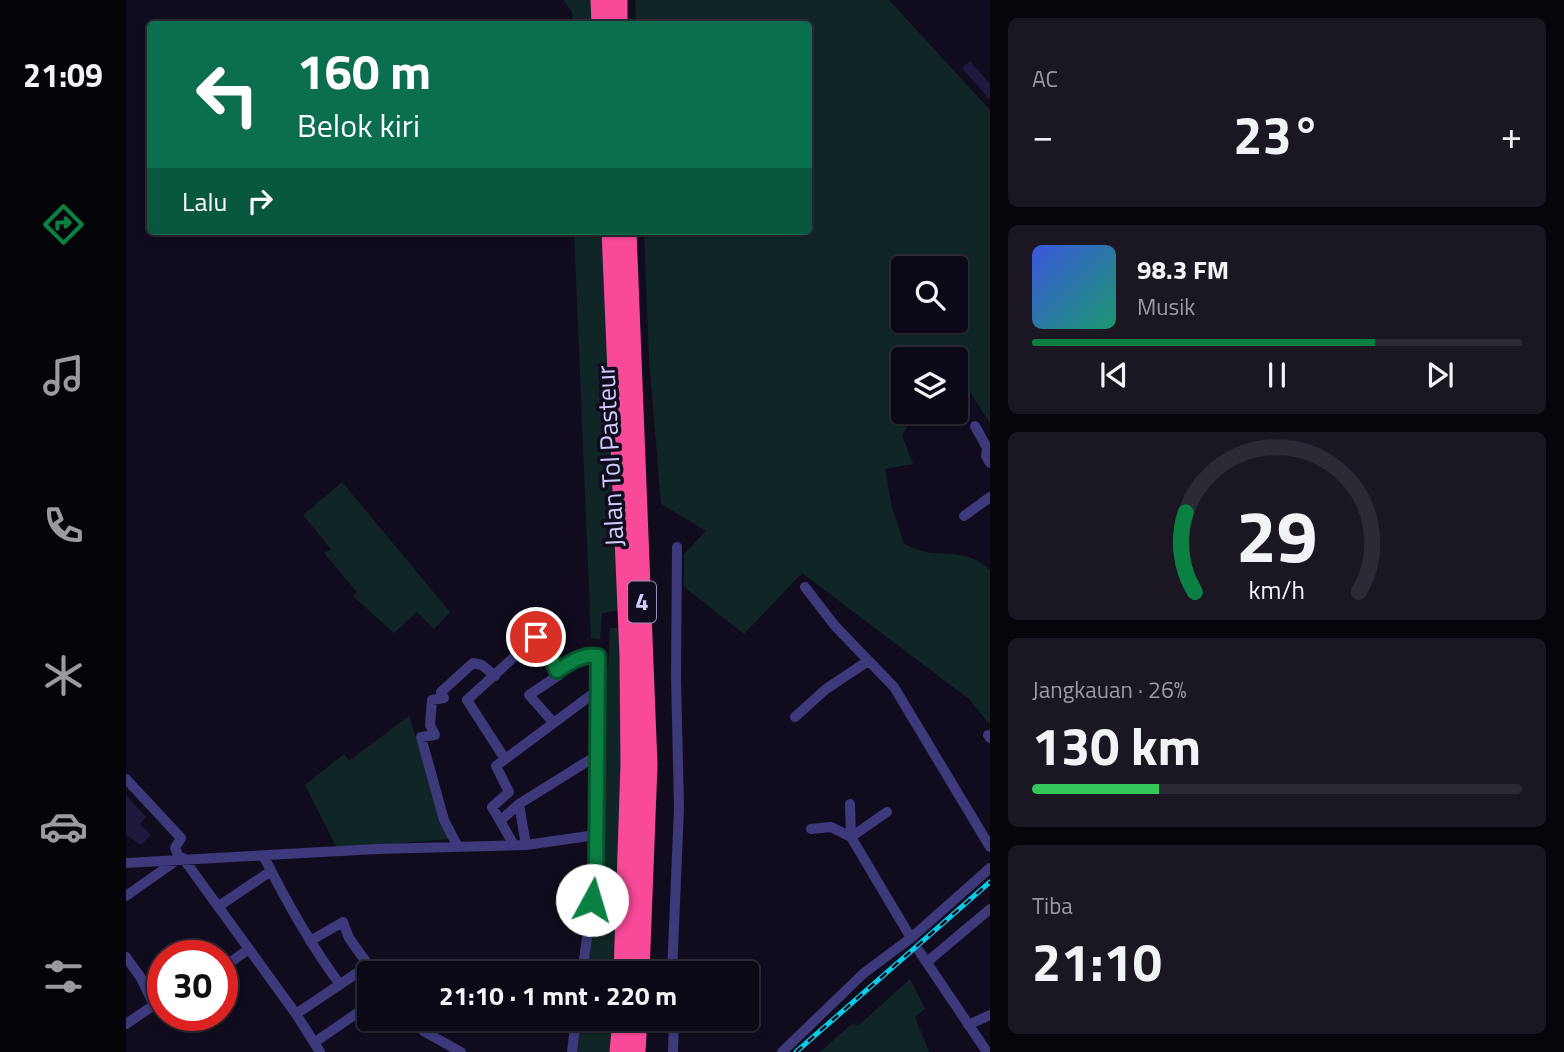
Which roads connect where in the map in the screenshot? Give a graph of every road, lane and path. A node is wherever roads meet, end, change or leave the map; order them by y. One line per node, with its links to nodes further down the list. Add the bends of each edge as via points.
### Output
1 (600, 0): 3 (highway)
2 (618, 0): 4 (highway)
3 (601, 21)
4 (618, 21)
5 (611, 235): 49 (highway, Jalan Tol Pasteur / 4, via 629,656)
6 (626, 235): 50 (highway, Jalan Tol Pasteur / 4, via 648,765)
7 (975, 426): 8 (street)
8 (990, 463)
9 (990, 497): 10 (street)
10 (964, 516)
11 (677, 547): 51 (street, via 679,808)
12 (805, 587): 13 (street)
13 (868, 661): 17 (street); 32 (street, via 894,687)
14 (557, 671): 15 (street, via 536,637); 16 (street, via 580,658 598,656); 18 (street, via 559,675 529,695)
15 (495, 676): 20 (street, via 467,700); 31 (street, via 473,663 441,692 443,698 432,701 430,725 435,735 421,737 440,810)
16 (598, 690): 18 (street); 19 (street)
17 (795, 717)
18 (553, 722): 20 (street)
19 (596, 756): 22 (street); 27 (street)
20 (505, 759): 25 (street, via 495,768 509,792 492,807)
21 (126, 779): 34 (street, via 181,838 175,848)
22 (519, 804): 25 (street); 30 (street)
23 (849, 804): 28 (street)
24 (887, 812): 28 (street)
25 (500, 821): 29 (street)
26 (811, 829): 28 (street, via 831,827)
27 (596, 835): 30 (street); 48 (street, via 596,876)
28 (851, 837): 41 (street)
29 (514, 845): 30 (street); 31 (street)
30 (526, 845)
31 (458, 847): 33 (street)
32 (990, 847)
33 (262, 855): 34 (street); 37 (street)
34 (180, 859): 35 (street); 38 (street); 39 (street)
35 (126, 863)
36 (990, 868): 41 (street)
37 (271, 871): 39 (street); 42 (street)
38 (126, 896)
39 (219, 906): 43 (street)
40 (990, 909): 52 (street)
41 (911, 938): 73 (street, via 864,973)
42 (310, 941): 47 (street, via 343,922); 54 (street)
43 (248, 949): 45 (street); 57 (street)
44 (919, 951): 52 (street)
45 (238, 956)
46 (126, 957): 55 (street)
47 (366, 961)
48 (584, 961)
49 (623, 961)
50 (640, 961)
51 (672, 961)
52 (927, 962): 61 (street)
53 (357, 976): 54 (street)
54 (340, 983): 57 (street)
55 (147, 986)
56 (147, 1010): 60 (street)
57 (296, 1014): 67 (street)
58 (357, 1014): 67 (street)
59 (990, 1014): 61 (street)
60 (126, 1024)
61 (968, 1025): 74 (street)
62 (425, 1031): 68 (street)
63 (574, 1031): 69 (street)
64 (621, 1031): 70 (highway)
65 (637, 1031): 71 (highway)
66 (674, 1031): 72 (street)
67 (318, 1047)
68 (461, 1052)
69 (572, 1052)
70 (619, 1052)
71 (636, 1052)
72 (673, 1052)
73 (782, 1052)
74 (987, 1052)

